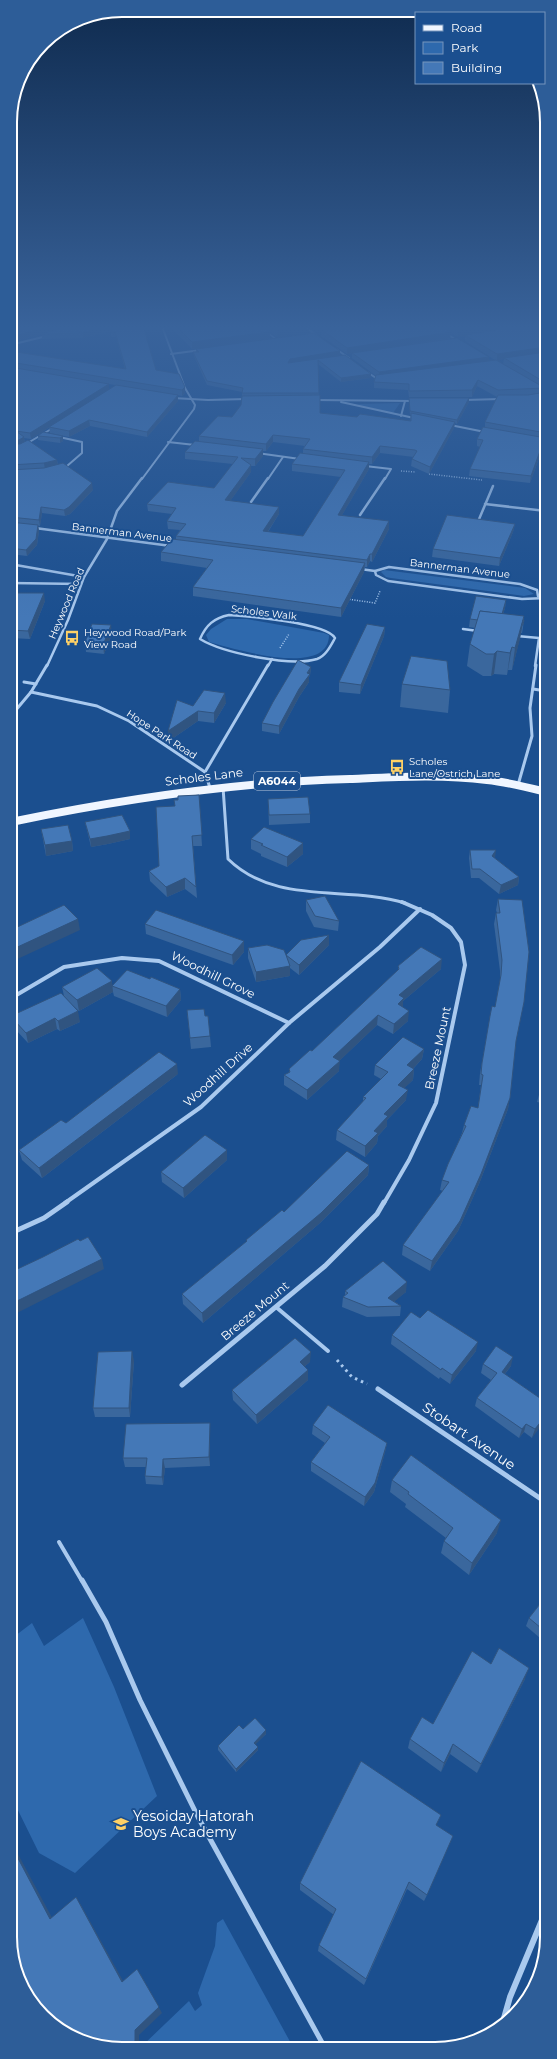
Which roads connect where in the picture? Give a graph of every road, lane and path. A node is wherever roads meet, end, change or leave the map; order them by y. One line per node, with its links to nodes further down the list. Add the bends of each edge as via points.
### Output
1 (56, 425): 5 (street)
2 (181, 425): 6 (street, Heywood Road)
3 (452, 425): 4 (street)
4 (492, 433)
5 (43, 434): 8 (street); 13 (street, via 82,442 82,453 66,466)
6 (168, 442): 7 (street); 22 (street, Heywood Road, via 117,511)
7 (198, 446)
8 (21, 448)
9 (252, 453): 10 (street)
10 (283, 457): 11 (street); 16 (street)
11 (306, 459)
12 (360, 466): 19 (street, via 391,469)
13 (59, 468)
14 (429, 474): 15 (path, via 494,482)
15 (493, 486): 17 (street)
16 (251, 502)
17 (485, 504): 18 (street); 20 (street)
18 (540, 510)
19 (360, 515)
20 (477, 524)
21 (33, 528): 22 (street, Bannerman Avenue)
22 (107, 538): 23 (street, Bannerman Avenue); 27 (street, Heywood Road)
23 (178, 547)
24 (17, 565): 27 (street)
25 (360, 569): 26 (street, Bannerman Avenue)
26 (375, 571): 28 (street, via 376,575); 31 (street, Bannerman Avenue, via 389,567 520,584 533,587 537,590)
27 (84, 577): 30 (street, Heywood Road)
28 (386, 580): 31 (street, Bannerman Avenue, via 522,599); 32 (path, via 375,603)
29 (17, 583): 30 (street)
30 (81, 584): 39 (street, Heywood Road, via 65,627)
31 (538, 596)
32 (344, 598)
33 (297, 623): 37 (path); 37 (street, Scholes Walk, via 327,630 332,632 335,638 318,658); 37 (street, Scholes Walk, via 222,616 213,620 200,639 218,647)
34 (463, 629): 35 (street)
35 (486, 632)
36 (516, 636): 40 (street, via 539,638)
37 (272, 659): 44 (street)
38 (24, 682): 39 (street)
39 (36, 684): 42 (street, Heywood Road)
40 (533, 689): 41 (street); 47 (street, via 530,708 532,736)
41 (540, 690)
42 (31, 692): 43 (street, Heywood Road); 44 (street, Hope Park Road, via 97,706 129,721)
43 (17, 709)
44 (206, 772): 45 (street, Hope Park Road)
45 (209, 784): 46 (main road, Scholes Lane / A6044); 49 (main road, Scholes Lane / A6044)
46 (223, 786): 47 (main road, Scholes Lane / A6044, via 305,779 430,777 479,779); 50 (street, Breeze Mount, via 228,859 232,866 272,886 384,898)
47 (518, 786): 48 (main road, Scholes Lane / A6044)
48 (540, 791)
49 (17, 820)
50 (420, 909): 52 (street, Woodhill Drive, via 380,948); 54 (street, Breeze Mount, via 443,920 456,933 463,946 465,965 436,1103 409,1160 377,1214 325,1266)
51 (17, 995): 52 (street, Woodhill Grove, via 64,967 122,958 159,960)
52 (289, 1023): 53 (street, Woodhill Drive, via 201,1107 44,1218)
53 (17, 1230)
54 (276, 1307): 55 (lane); 56 (street, Breeze Mount)
55 (328, 1351): 57 (path, via 352,1377)
56 (182, 1386)
57 (378, 1389): 58 (street, Stobart Avenue)
58 (540, 1499)
59 (59, 1542): 62 (lane, via 106,1622 140,1700 198,1817)
60 (540, 1925): 61 (street)
61 (505, 2015)
62 (323, 2042)

